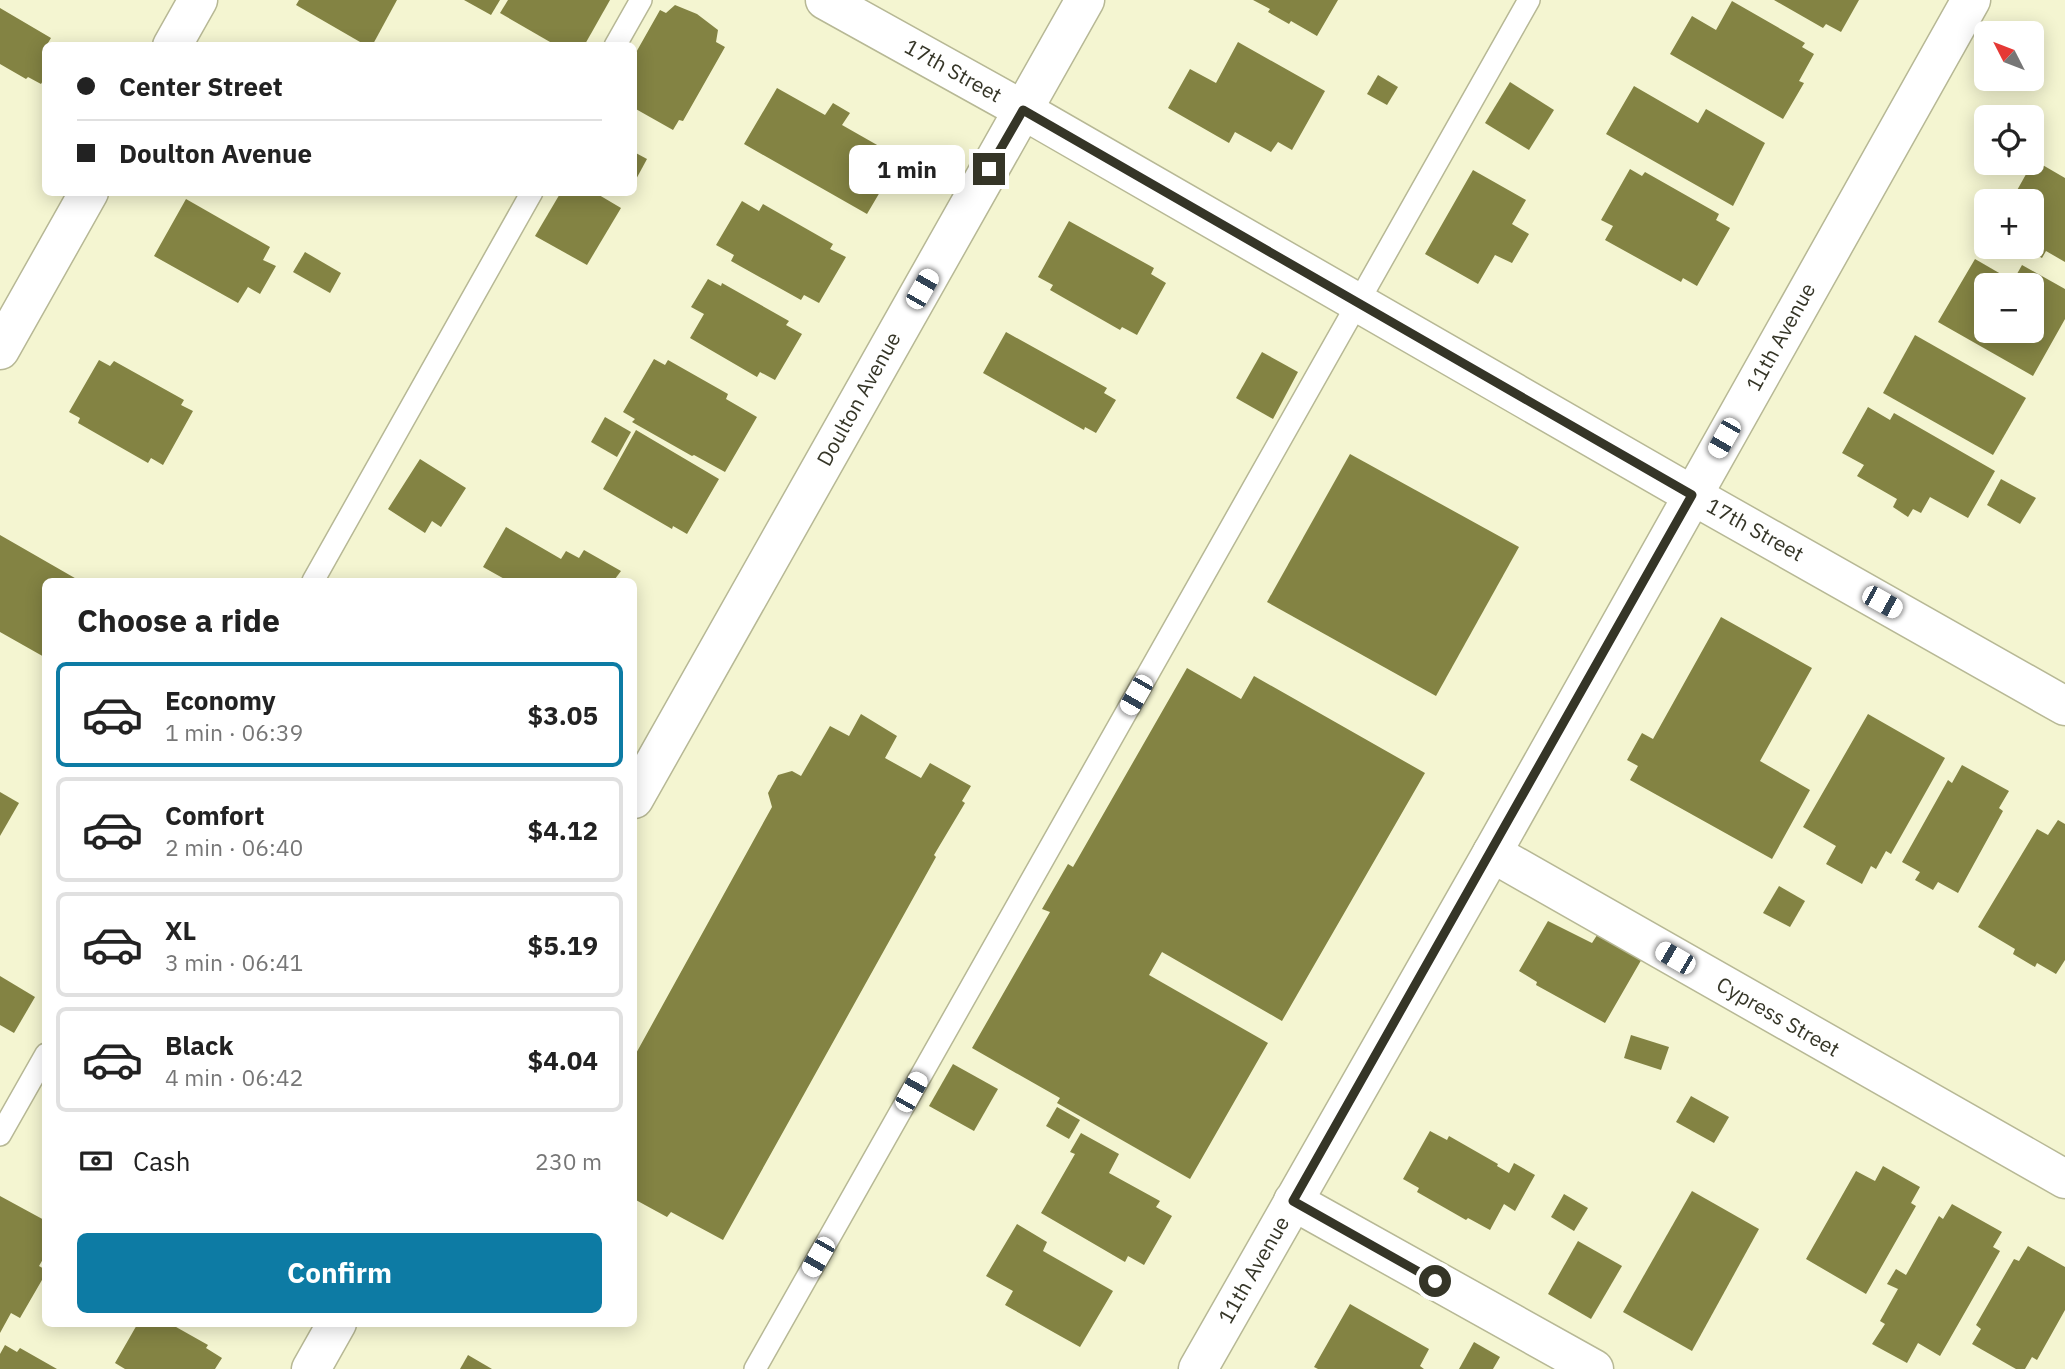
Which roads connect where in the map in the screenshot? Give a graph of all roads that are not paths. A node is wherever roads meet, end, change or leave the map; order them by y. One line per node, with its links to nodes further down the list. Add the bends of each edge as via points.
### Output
1 (198, 0): 7 (street)
2 (640, 0): 8 (lane)
3 (825, 0): 9 (street, 17th Street)
4 (1085, 0): 9 (street, Doulton Avenue)
5 (1529, 0): 12 (lane)
6 (1971, 0): 14 (street, 11th Avenue)
7 (174, 42)
8 (617, 42)
9 (1023, 110): 12 (street, 17th Street); 17 (street, Doulton Avenue)
10 (87, 196): 13 (street)
11 (530, 196): 15 (lane)
12 (1357, 302): 14 (street, 17th Street); 25 (lane)
13 (0, 350)
14 (1692, 495): 16 (street, 17th Street); 18 (street, 11th Avenue)
15 (315, 578)
16 (2065, 706)
17 (637, 794)
18 (1492, 853): 21 (street, Cypress Street); 22 (street, 11th Avenue)
19 (42, 1061): 20 (lane)
20 (0, 1135)
21 (2065, 1179)
22 (1293, 1201): 26 (street, 11th Avenue); 27 (street)
23 (335, 1327): 24 (street)
24 (311, 1369)
25 (755, 1369)
26 (1198, 1369)
27 (1594, 1369)

